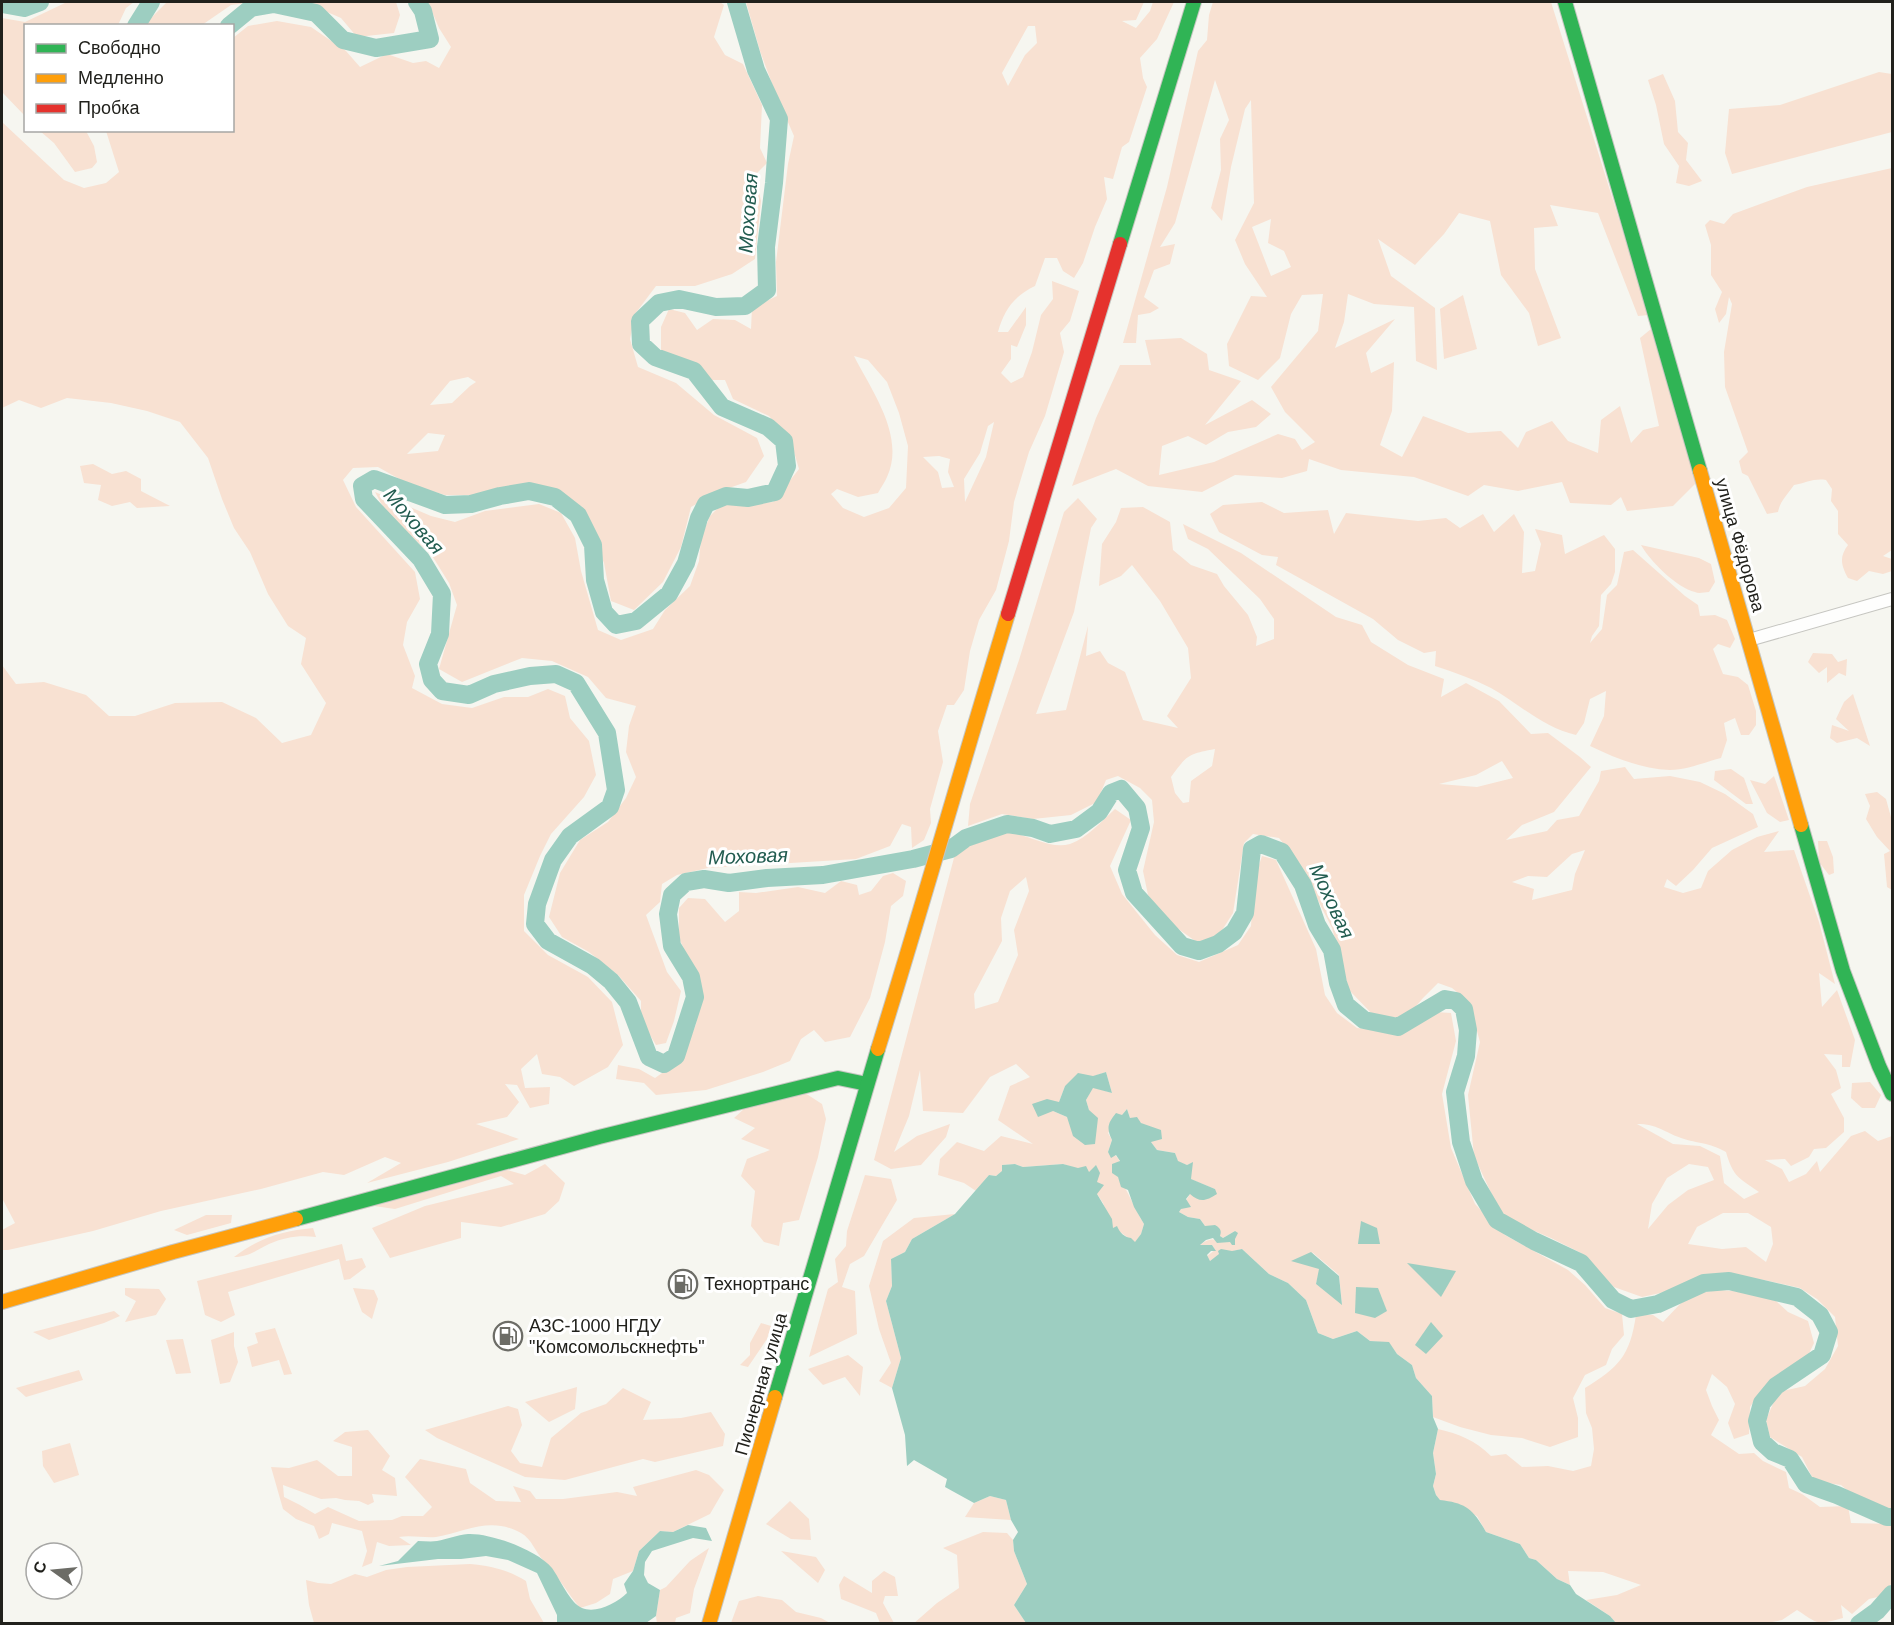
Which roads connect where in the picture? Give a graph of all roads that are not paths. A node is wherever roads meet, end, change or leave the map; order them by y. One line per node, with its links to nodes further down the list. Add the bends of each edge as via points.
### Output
1 (1194, 2): 5 (street, Пионерная улица)
2 (1564, 2): 4 (street, улица Фёдорова)
3 (1893, 599): 4 (street)
4 (1749, 640): 6 (street, улица Фёдорова, via 1843,971)
5 (867, 1084): 7 (street, via 838,1078 599,1137); 8 (street, Пионерная улица)
6 (1893, 1094)
7 (2, 1302)
8 (709, 1623)

